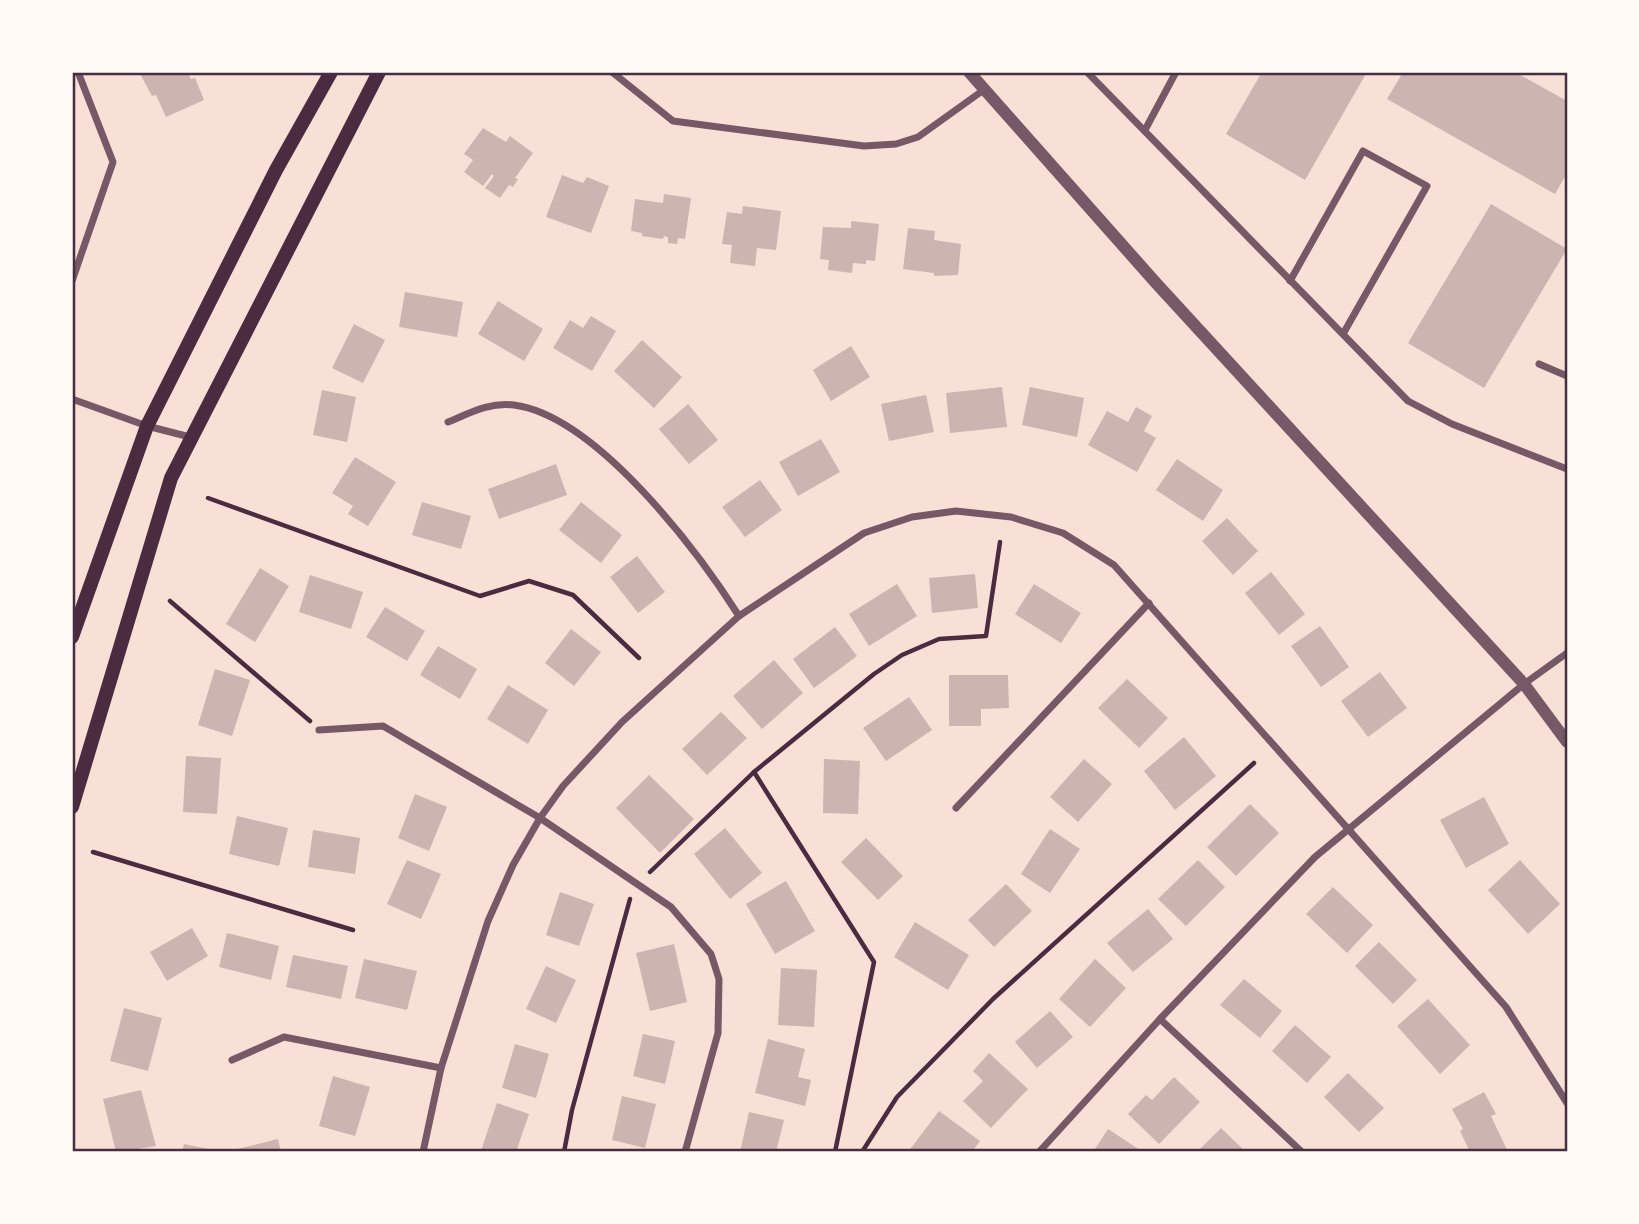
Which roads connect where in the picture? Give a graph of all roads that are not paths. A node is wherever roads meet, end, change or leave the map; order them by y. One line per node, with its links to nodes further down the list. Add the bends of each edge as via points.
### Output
1 (78, 72): 10 (street, via 113,162)
2 (331, 72): 17 (main road, via 276,170)
3 (379, 72): 18 (main road)
4 (612, 72): 8 (street, via 673,121 864,146 918,137)
5 (969, 72): 8 (street)
6 (1087, 72): 9 (street)
7 (1176, 72): 9 (street)
8 (985, 89): 24 (street, via 1156,283)
9 (1145, 130): 11 (street)
10 (72, 281)
11 (1290, 281): 12 (street); 12 (street, via 1363,151 1427,186)
12 (1343, 334): 19 (street, via 1408,401 1431,415)
13 (1539, 364): 14 (street)
14 (1567, 376)
15 (72, 399): 17 (street)
16 (448, 422): 21 (street, via 488,405 514,405 566,427 652,499)
17 (147, 426): 18 (street); 22 (main road)
18 (190, 437): 27 (main road, via 147,550)
19 (1567, 468)
20 (1149, 603): 21 (street, via 1114,565 1063,533 1012,517 956,512 912,517 864,533); 28 (street); 30 (street)
21 (739, 616): 29 (street, via 622,722)
22 (72, 637)
23 (1567, 653): 24 (street)
24 (1524, 684): 26 (street); 30 (street)
25 (319, 730): 29 (street, via 383,726)
26 (1567, 742)
27 (72, 807)
28 (956, 808)
29 (540, 818): 33 (street, via 488,921); 36 (street, via 671,907 711,954 719,979 718,1033)
30 (1350, 829): 31 (street, via 1315,857); 34 (street, via 1506,1007)
31 (1160, 1019): 37 (street); 38 (street)
32 (232, 1060): 33 (street, via 284,1037)
33 (441, 1068): 35 (street)
34 (1567, 1103)
35 (423, 1152)
36 (685, 1152)
37 (1040, 1152)
38 (1302, 1152)

